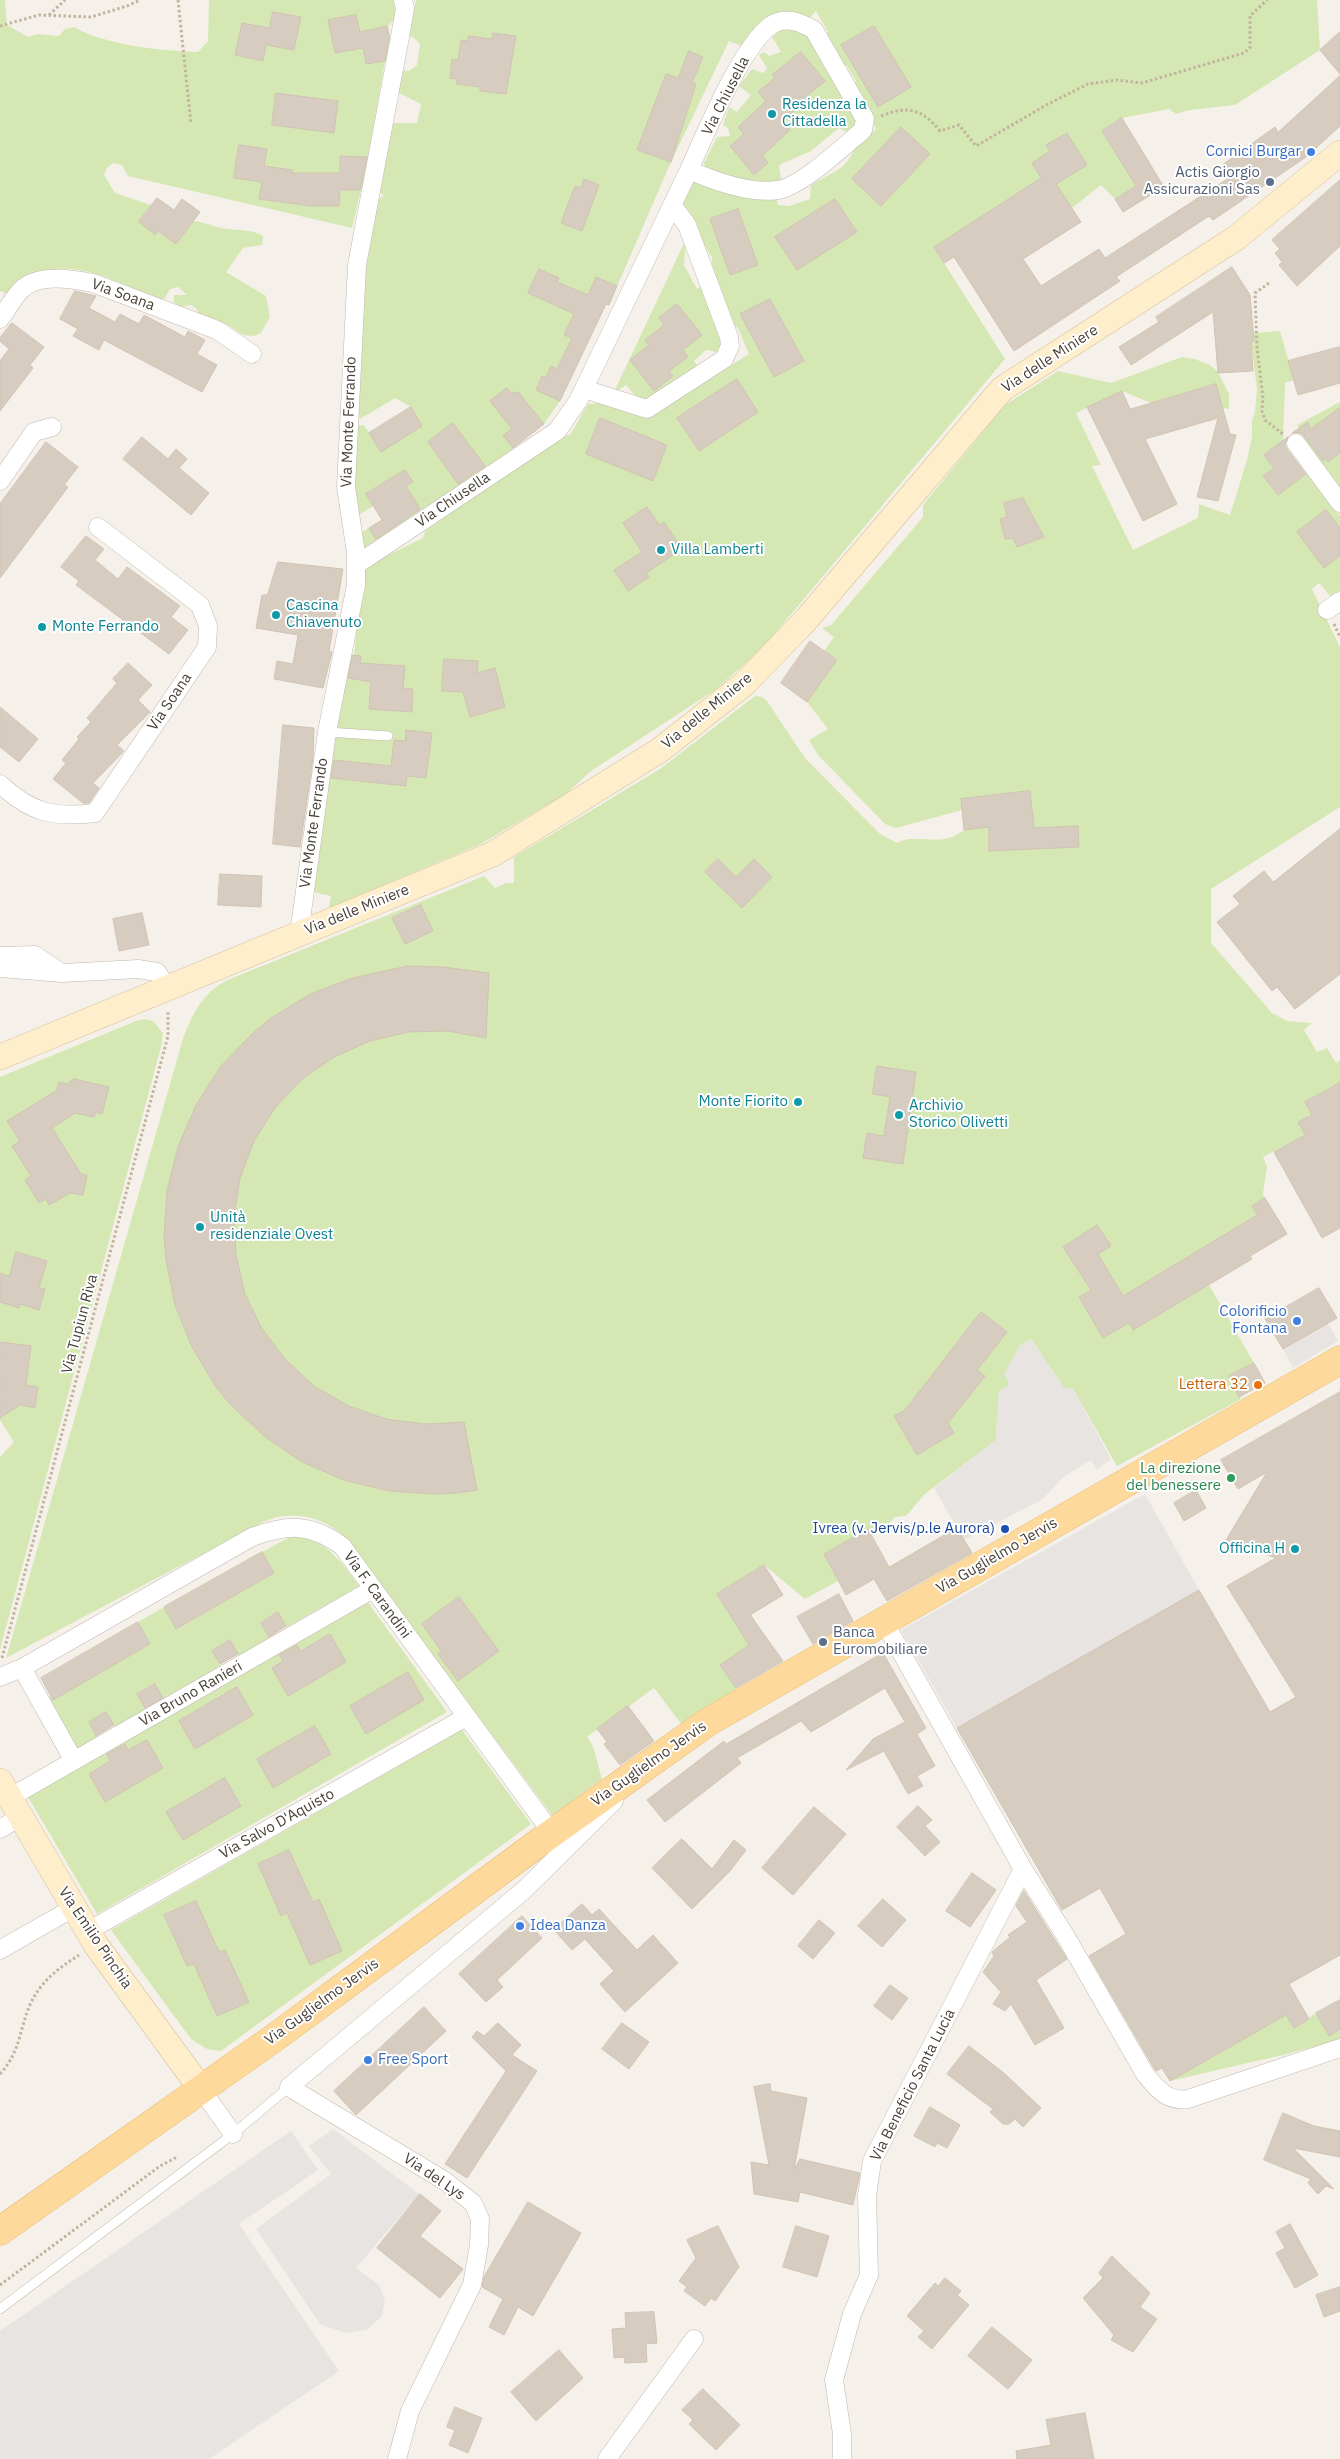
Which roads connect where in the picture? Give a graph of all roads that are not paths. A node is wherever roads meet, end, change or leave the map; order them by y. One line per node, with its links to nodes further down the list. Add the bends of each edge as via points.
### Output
1 (403, 0): 15 (street, Via Monte Ferrando, via 405,8 400,37 357,265 346,487)
2 (726, 67): 10 (street, Via Chiusella)
3 (1340, 153): 19 (street, Via delle Miniere, via 1236,238 1002,389 805,621 744,684 660,750 493,854)
4 (689, 170): 4 (street, Via Chiusella, via 717,182 779,190 814,171 863,130 866,125 861,111 814,30 794,21 776,22 767,27 739,64); 5 (street, Via Chiusella)
5 (672, 205): 8 (street, Via Chiusella); 8 (street, via 687,225 729,337 728,354 647,409)
6 (0, 319): 7 (street, Via Soana, via 21,290 32,283 46,279 77,280 93,283 217,330)
7 (252, 354)
8 (584, 389): 10 (street, Via Chiusella, via 566,420)
9 (52, 427): 12 (street, via 34,432)
10 (550, 434): 15 (street, Via Chiusella)
11 (1296, 443): 13 (street)
12 (0, 480)
13 (1340, 503)
14 (98, 527): 18 (street, Via Soana, via 200,605 208,626 207,647 95,813 55,814 30,808)
15 (356, 565): 16 (street, Via Monte Ferrando, via 353,599)
16 (327, 732): 17 (lane); 19 (street, Via Monte Ferrando)
17 (388, 736)
18 (0, 784)
19 (299, 934): 23 (street, Via delle Miniere)
20 (0, 956): 22 (street, via 35,955)
21 (0, 968): 22 (street)
22 (62, 973): 23 (street, via 138,969 157,972)
23 (168, 988): 24 (street, Via delle Miniere)
24 (0, 1057)
25 (1340, 1360): 27 (main road, Via Guglielmo Jervis)
26 (373, 1589): 28 (street, Via F. Carandini, via 342,1546 328,1536 301,1528 270,1531 244,1542); 30 (street, Via F. Carandini); 31 (street, Via Bruno Ranieri)
27 (882, 1620): 32 (main road, Via Guglielmo Jervis, via 708,1722); 35 (street)
28 (22, 1668): 29 (street, Via F. Carandini); 31 (street)
29 (0, 1677)
30 (466, 1717): 34 (street, Via F. Carandini); 37 (street, Via Salvo D'Aquisto)
31 (74, 1761): 33 (street, Via Bruno Ranieri)
32 (623, 1782): 34 (main road, Via Guglielmo Jervis); 40 (street, via 621,1794 524,1890)
33 (7, 1806): 36 (street, Via Emilio Pinchia)
34 (552, 1833): 41 (main road, Via Guglielmo Jervis)
35 (1023, 1869): 39 (street, via 1145,2074 1164,2095 1188,2099); 48 (street, Via Beneficio Santa Lucia, via 872,2161 867,2196 869,2275 852,2314 834,2380 842,2434)
36 (73, 1908): 37 (street, Via Emilio Pinchia); 38 (street)
37 (92, 1938): 41 (street, Via Emilio Pinchia)
38 (0, 1950)
39 (1340, 2048)
40 (289, 2087): 42 (lane); 46 (street, Via del Lys, via 445,2181 473,2203 480,2219 472,2285 410,2411)
41 (201, 2089): 42 (street); 43 (main road, Via Guglielmo Jervis)
42 (233, 2134): 44 (lane)
43 (0, 2231)
44 (0, 2309)
45 (694, 2339): 47 (street)
46 (397, 2459)
47 (607, 2459)
48 (842, 2459)

